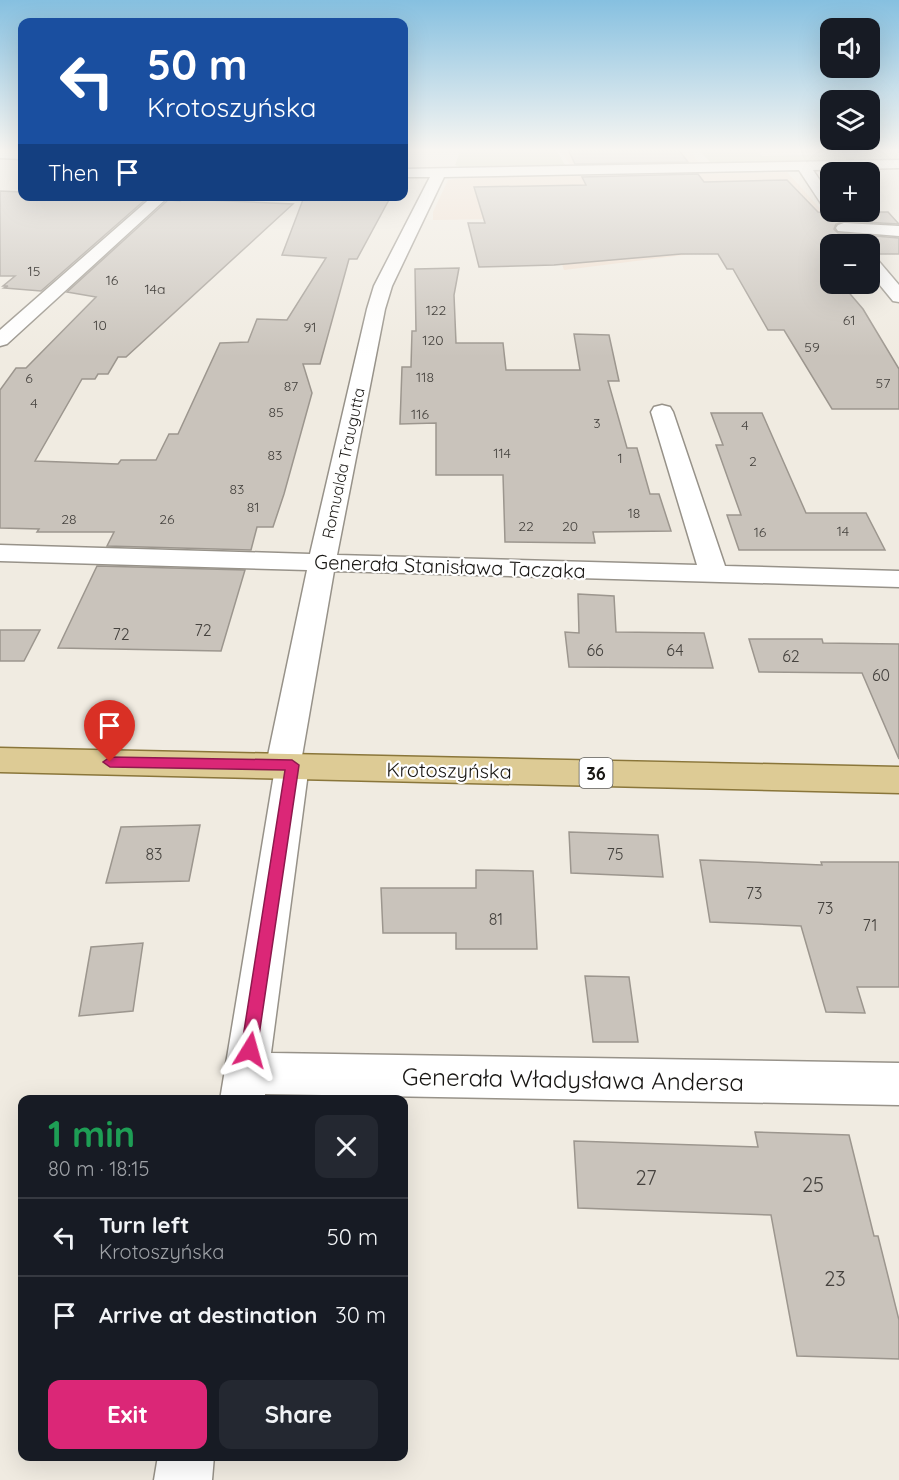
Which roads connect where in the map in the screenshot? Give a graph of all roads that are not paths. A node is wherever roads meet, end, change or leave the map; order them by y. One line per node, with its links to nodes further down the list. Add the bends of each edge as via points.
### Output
1 (137, 218): 9 (street)
2 (417, 218): 12 (street, Romualda Traugutta, via 376,309)
3 (840, 222): 4 (street)
4 (844, 228): 5 (street); 6 (street)
5 (899, 231)
6 (848, 234)
7 (880, 274): 8 (street)
8 (899, 297)
9 (0, 340)
10 (662, 412): 13 (street)
11 (0, 553): 12 (street, Generała Stanisława Taczaka)
12 (322, 561): 13 (street, Generała Stanisława Taczaka); 16 (street, Romualda Traugutta)
13 (714, 574): 14 (street, Generała Stanisława Taczaka)
14 (899, 579)
15 (0, 760): 16 (main road, Krotoszyńska / 36)
16 (288, 765): 17 (main road, Krotoszyńska / 36); 18 (street, Romualda Traugutta)
17 (899, 780)
18 (244, 1086): 19 (street, Generała Władysława Andersa)
19 (898, 1086)
20 (185, 1461): 21 (street)
21 (183, 1480)

